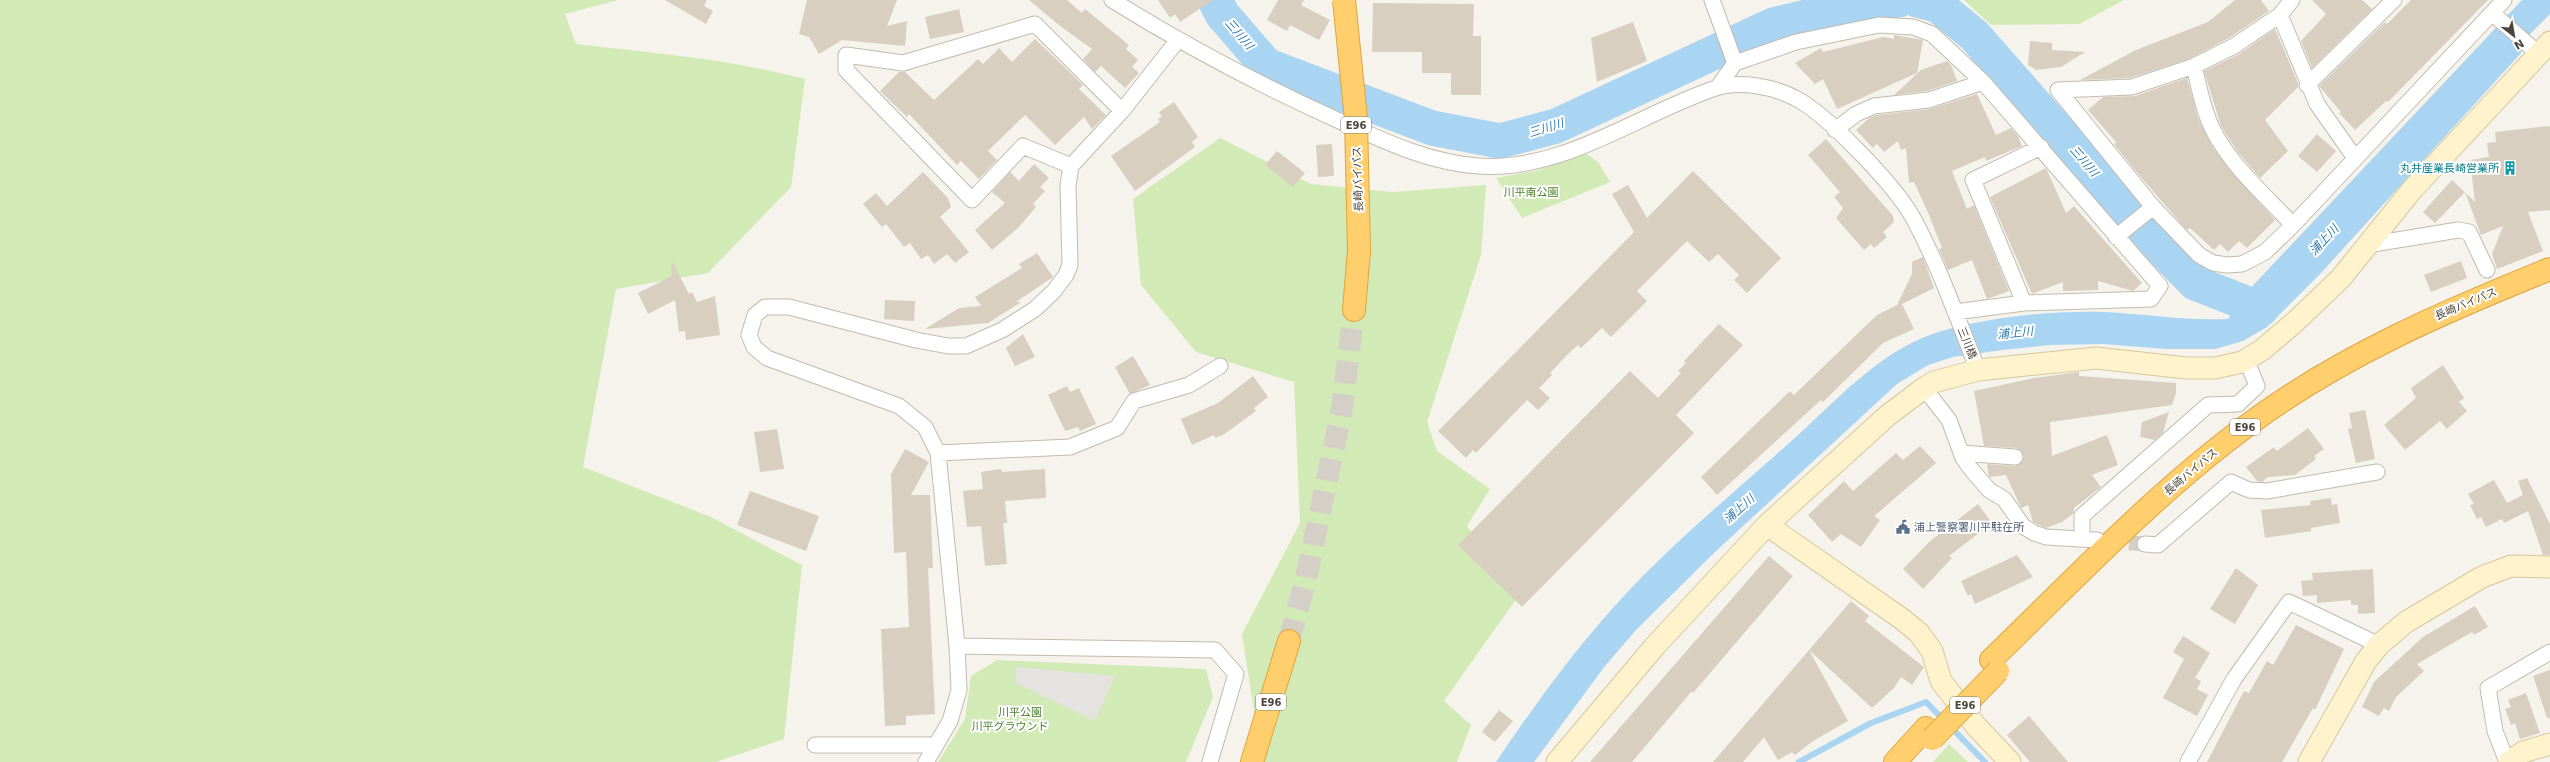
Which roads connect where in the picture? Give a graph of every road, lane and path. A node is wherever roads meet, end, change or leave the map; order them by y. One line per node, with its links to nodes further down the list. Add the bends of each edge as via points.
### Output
1 (1112, 0): 9 (street)
2 (1344, 0): 29 (highway, 長崎バイパス / E96, bridge, via 1356,119 1359,251)
3 (1712, 0): 11 (street)
4 (2292, 0): 8 (street)
5 (2394, 0): 14 (street)
6 (2504, 0): 7 (street)
7 (2492, 13): 10 (street); 19 (street)
8 (2280, 15): 12 (street, via 2234,46); 14 (street)
9 (1177, 41): 15 (street, via 1295,100 1395,145 1428,158 1479,166 1530,164 1608,136); 16 (street)
10 (2544, 48): 24 (street, via 2410,191)
11 (1735, 63): 13 (street, via 1803,40 1860,27 1896,24 1932,34); 15 (street)
12 (2194, 66): 21 (street, via 2132,87 2058,90); 22 (street, via 2212,129 2227,153)
13 (1983, 82): 17 (street, via 1928,100 1874,106 1856,114); 18 (street)
14 (2307, 84): 19 (street, via 2317,104)
15 (1718, 87): 17 (street, 三川橋, via 1746,86 1793,96 1807,104)
16 (1122, 111): 20 (street); 20 (street, via 1035,24 903,62 846,54 846,70 972,200 1023,146)
17 (1835, 130): 30 (street, 三川橋, via 1897,194 1938,267)
18 (2041, 147): 23 (street); 28 (street, via 1973,180)
19 (2355, 158): 22 (street)
20 (1071, 166): 35 (street, via 1068,185 1070,250 1066,275 1034,309 985,340 966,346 948,346 789,307 765,307 755,315 750,335 754,347 767,358 898,406 925,427)
21 (2153, 207): 22 (street, via 2199,255 2213,263 2227,265 2242,264 2265,252); 23 (street)
22 (2293, 225)
23 (2116, 237): 28 (street, via 2160,286 2151,299)
24 (2367, 245): 26 (street, via 2445,232 2468,232); 31 (street, via 2341,278 2296,321 2262,350)
25 (2550, 269): 48 (highway, 長崎バイパス / E96, via 2400,333 2302,388 2251,422 2149,508)
26 (2487, 270)
27 (2550, 281): 48 (highway, 長崎バイパス / E96, via 2404,344 2301,401 2260,429 2157,516)
28 (2024, 303): 30 (street)
29 (1354, 310)
30 (1956, 314): 33 (street, 三川橋)
31 (2246, 359): 33 (street, via 2215,368 2186,368 2096,358); 40 (street, via 2256,386 2238,404 2208,405 2111,489 2082,516)
32 (1220, 366): 35 (street, via 1189,385 1134,401 1117,428 1070,447)
33 (1978, 370): 34 (street, via 1934,382)
34 (1924, 388): 36 (street, via 1949,420); 39 (street, via 1887,416)
35 (938, 453): 46 (street)
36 (1961, 453): 37 (street); 40 (street, via 1980,480 2004,500 2023,526 2046,537)
37 (2015, 457)
38 (2377, 472): 42 (street, via 2267,491 2250,490 2231,482 2158,545)
39 (1768, 525): 56 (street, via 1655,646); 59 (street, via 1919,633 1932,651 1941,681 1975,725)
40 (2082, 539): 41 (street)
41 (2098, 540)
42 (2145, 544)
43 (2550, 567): 45 (street, via 2511,566 2482,577 2406,622)
44 (1290, 641): 55 (highway, E96)
45 (2379, 645): 60 (street, via 2289,602 2234,679); 61 (street, via 2366,660)
46 (957, 646): 52 (street, via 959,690 956,707); 54 (street, via 1216,650 1236,674)
47 (2550, 652): 62 (street, via 2488,688 2495,731)
48 (1994, 665): 49 (highway, 長崎バイパス / E96, bridge)
49 (1929, 733): 57 (highway, 長崎バイパス / E96); 58 (highway, 長崎バイパス / E96)
50 (2550, 744): 62 (street, via 2523,752)
51 (815, 745): 52 (street)
52 (936, 745): 53 (street)
53 (926, 762)
54 (1210, 762)
55 (1252, 762)
56 (1558, 762)
57 (1895, 762)
58 (1911, 762)
59 (2010, 762)
60 (2188, 762)
61 (2309, 762)
62 (2508, 762)

